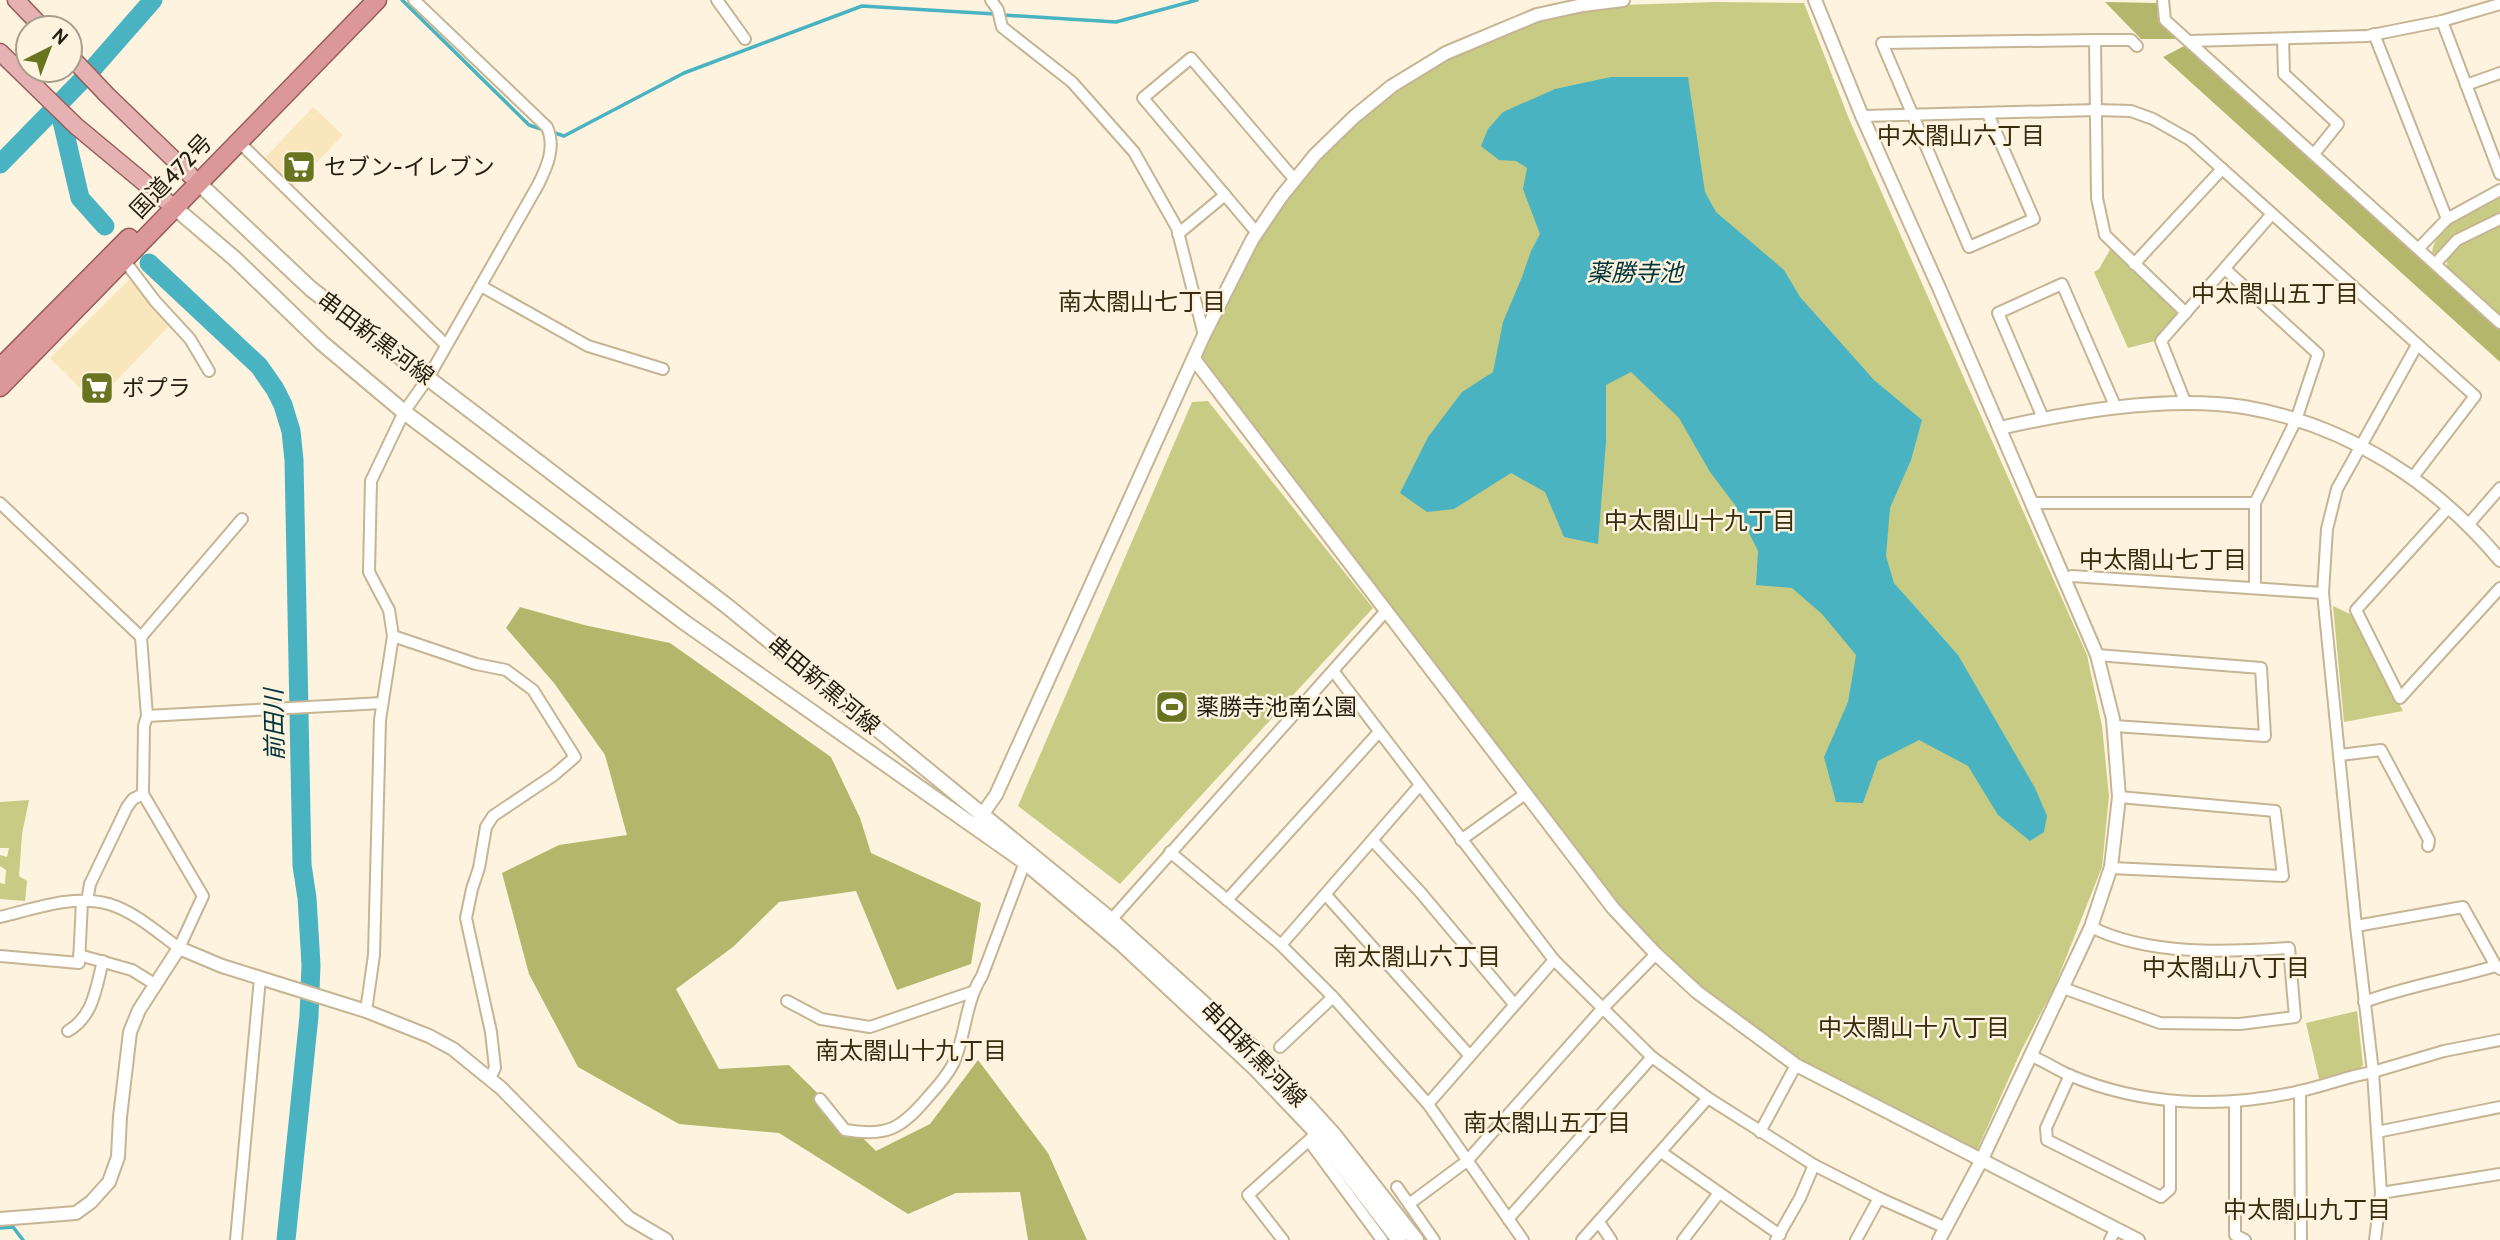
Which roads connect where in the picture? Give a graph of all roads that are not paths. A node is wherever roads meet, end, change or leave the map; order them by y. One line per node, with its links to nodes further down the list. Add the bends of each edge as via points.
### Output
1 (16, 0): 11 (main road)
2 (361, 0): 32 (highway, 国道472号)
3 (377, 0): 27 (highway, 国道472号)
4 (717, 0): 14 (street)
5 (991, 0): 41 (street, via 1002,27 1072,82 1134,152)
6 (1623, 0): 33 (street, via 1537,15 1446,53 1363,110)
7 (1815, 0): 26 (street)
8 (2163, 0): 17 (street, via 2165,20)
9 (419, 2): 47 (street, via 550,134 547,167)
10 (2500, 4): 12 (street)
11 (30, 14)
12 (2442, 21): 13 (street); 22 (street)
13 (2374, 34): 15 (street); 38 (street)
14 (745, 39)
15 (2283, 39): 17 (street); 29 (street, via 2284,74 2338,124)
16 (2095, 40): 18 (street, via 2131,40); 23 (street); 24 (street, via 1882,43)
17 (2190, 41): 29 (street)
18 (2137, 46)
19 (0, 52): 36 (main road, via 76,126)
20 (84, 71): 32 (main road)
21 (2500, 73): 22 (street)
22 (2466, 85): 28 (street)
23 (2096, 110): 25 (street); 30 (street, via 2131,111 2153,119 2190,140); 45 (street, via 2099,216 2105,235)
24 (1912, 114): 25 (street); 25 (street, via 1969,247 2034,219); 26 (street)
25 (1988, 114)
26 (1862, 116): 64 (street)
27 (239, 142): 32 (highway, 国道472号); 51 (street)
28 (2495, 144): 31 (street)
29 (2315, 154): 42 (street)
30 (2222, 169): 37 (street); 45 (street)
31 (2500, 174)
32 (194, 179): 36 (highway, 国道472号); 57 (main road, 串田新黒河線, via 311,289)
33 (1295, 180): 35 (street, via 1191,58 1143,98); 40 (street)
34 (2500, 190): 38 (street)
35 (1226, 195): 40 (street); 41 (street)
36 (170, 204): 43 (highway, 国道472号); 54 (highway, 国道472号); 61 (main road, 串田新黒河線)
37 (2272, 214): 46 (street); 52 (street)
38 (2447, 219): 42 (street)
39 (2500, 219): 44 (street, via 2457,240)
40 (1257, 233): 50 (street)
41 (1178, 234): 50 (street)
42 (2419, 247): 44 (street)
43 (124, 260): 56 (street, via 190,339); 58 (highway, 国道472号)
44 (2436, 263): 49 (street)
45 (2134, 264): 48 (street)
46 (2225, 269): 48 (street); 63 (street, via 2318,354)
47 (481, 286): 51 (street); 55 (street, via 588,346)
48 (2186, 313): 59 (street, via 2161,341)
49 (2500, 323)
50 (1204, 335): 53 (street)
51 (446, 345): 57 (street)
52 (2417, 345): 65 (street); 66 (street, via 2475,396)
53 (1194, 359): 79 (street); 93 (street, via 996,795)
54 (0, 368)
55 (663, 369)
56 (208, 370)
57 (428, 378): 61 (street); 93 (main road, 串田新黒河線, via 727,606)
58 (0, 387)
59 (2186, 404): 60 (street); 63 (street, via 2243,407)
60 (2116, 408): 62 (street); 62 (street, via 2062,284 1998,313)
61 (404, 412): 81 (street, via 371,481 369,572 388,610); 93 (main road, 串田新黒河線, via 844,737)
62 (2043, 418): 64 (street)
63 (2296, 420): 65 (street); 70 (street)
64 (2000, 428): 69 (street)
65 (2361, 445): 66 (street); 78 (street, via 2337,489 2327,530)
66 (2413, 477): 71 (street)
67 (2500, 488): 73 (street)
68 (0, 503): 80 (street)
69 (2031, 503): 70 (street); 75 (street)
70 (2255, 503): 76 (street)
71 (2449, 507): 73 (street); 77 (street, via 2356,610 2400,698)
72 (242, 519): 80 (street)
73 (2468, 525): 74 (street)
74 (2500, 560)
75 (2064, 578): 76 (street); 82 (street)
76 (2255, 588): 78 (street)
77 (2500, 588)
78 (2323, 593): 88 (street)
79 (1385, 612): 83 (street); 91 (street)
80 (141, 636): 85 (street)
81 (393, 636): 84 (street); 134 (street, via 506,670 533,690 575,757 493,816 486,827 466,918 491,1032 495,1068)
82 (2097, 655): 86 (street); 86 (street, via 2261,668 2265,736)
83 (1335, 671): 87 (street); 97 (street)
84 (382, 703): 85 (street); 124 (street, via 374,955)
85 (147, 716): 90 (street)
86 (2113, 726): 92 (street)
87 (1379, 732): 89 (street); 101 (street)
88 (2340, 755): 96 (street, via 2381,750 2429,839); 105 (street)
89 (1420, 785): 94 (street); 95 (street)
90 (143, 794): 102 (street, via 127,807); 108 (street, via 204,896)
91 (1525, 794): 94 (street); 109 (street, via 1613,908)
92 (2119, 797): 99 (street); 99 (street, via 2275,811 2283,876)
93 (978, 820): 98 (main road, 串田新黒河線); 104 (main road, 串田新黒河線)
94 (1461, 840): 112 (street)
95 (1374, 841): 100 (street); 122 (street)
96 (2428, 846)
97 (1170, 852): 101 (street); 104 (street)
98 (1025, 862): 118 (street); 144 (main road, 串田新黒河線, via 1121,943 1256,1069)
99 (2111, 868): 106 (street)
100 (1326, 895): 107 (street); 128 (street)
101 (1227, 900): 107 (street)
102 (85, 901): 103 (street); 108 (street, via 109,904 132,915); 110 (street)
103 (0, 917)
104 (1111, 920): 166 (main road, 串田新黒河線, via 1265,1059 1334,1135)
105 (2356, 926): 114 (street, via 2463,907); 121 (street)
106 (2091, 927): 117 (street); 117 (street, via 2146,944 2194,951 2289,948 2295,1017 2239,1024 2160,1023)
107 (1281, 945): 119 (street)
108 (179, 948): 115 (street); 116 (street)
109 (1656, 954): 123 (street); 131 (street, via 1696,992)
110 (79, 955): 111 (street, via 79,963); 113 (street)
111 (0, 956)
112 (1554, 960): 122 (street); 123 (street)
113 (103, 961): 116 (street, via 132,970); 125 (street, via 94,1002)
114 (2498, 968): 121 (street, via 2396,990)
115 (260, 978): 124 (street); 161 (street)
116 (156, 985): 155 (street, via 130,1032 118,1157 109,1182 76,1213)
117 (2063, 988): 129 (street)
118 (972, 992): 120 (street, via 870,1027 821,1018); 137 (street, via 954,1062 932,1093 898,1127 869,1134 845,1130)
119 (1333, 998): 127 (street); 140 (street)
120 (787, 1001)
121 (2364, 1002): 132 (street)
122 (1514, 1004): 128 (street)
123 (1602, 1009): 130 (street); 146 (street)
124 (366, 1011): 134 (street, via 429,1036)
125 (68, 1031)
126 (2500, 1040): 132 (street)
127 (1280, 1047)
128 (1471, 1056): 140 (street)
129 (2031, 1056): 133 (street); 147 (street)
130 (1653, 1057): 136 (street); 156 (street)
131 (1796, 1065): 142 (street); 147 (street)
132 (2373, 1072): 135 (street); 143 (street)
133 (2070, 1075): 138 (street); 138 (street, via 2046,1128 2047,1140 2161,1197 2170,1189)
134 (490, 1078): 162 (street, via 629,1218)
135 (2301, 1091): 139 (street); 176 (street)
136 (1709, 1098): 142 (street); 145 (street)
137 (820, 1099)
138 (2170, 1102): 139 (street)
139 (2235, 1102): 175 (street, via 2235,1236)
140 (1427, 1104): 146 (street)
141 (2500, 1107): 143 (street)
142 (1760, 1132): 148 (street)
143 (2377, 1132): 152 (street)
144 (1313, 1137): 163 (street, via 1248,1195); 164 (street); 165 (main road, 串田新黒河線)
145 (1661, 1152): 151 (street); 157 (street)
146 (1467, 1161): 154 (street); 156 (street)
147 (1981, 1161): 158 (street); 159 (street)
148 (1814, 1164): 153 (street); 160 (street)
149 (2500, 1174): 152 (street)
150 (1397, 1187): 154 (street)
151 (1719, 1193): 160 (street); 171 (street)
152 (2381, 1193): 177 (street)
153 (1879, 1198): 158 (street); 172 (street)
154 (1409, 1204): 167 (street)
155 (0, 1219)
156 (1508, 1219): 168 (street)
157 (1599, 1222): 169 (street); 170 (street)
158 (1946, 1228): 173 (street)
159 (2113, 1234): 174 (street)
160 (1778, 1237)
161 (236, 1240)
162 (666, 1240)
163 (1283, 1240)
164 (1382, 1240)
165 (1399, 1240)
166 (1416, 1240)
167 (1434, 1240)
168 (1523, 1240)
169 (1582, 1240)
170 (1611, 1240)
171 (1683, 1240)
172 (1856, 1240)
173 (1939, 1240)
174 (2138, 1240)
175 (2245, 1240)
176 (2301, 1240)
177 (2375, 1240)

